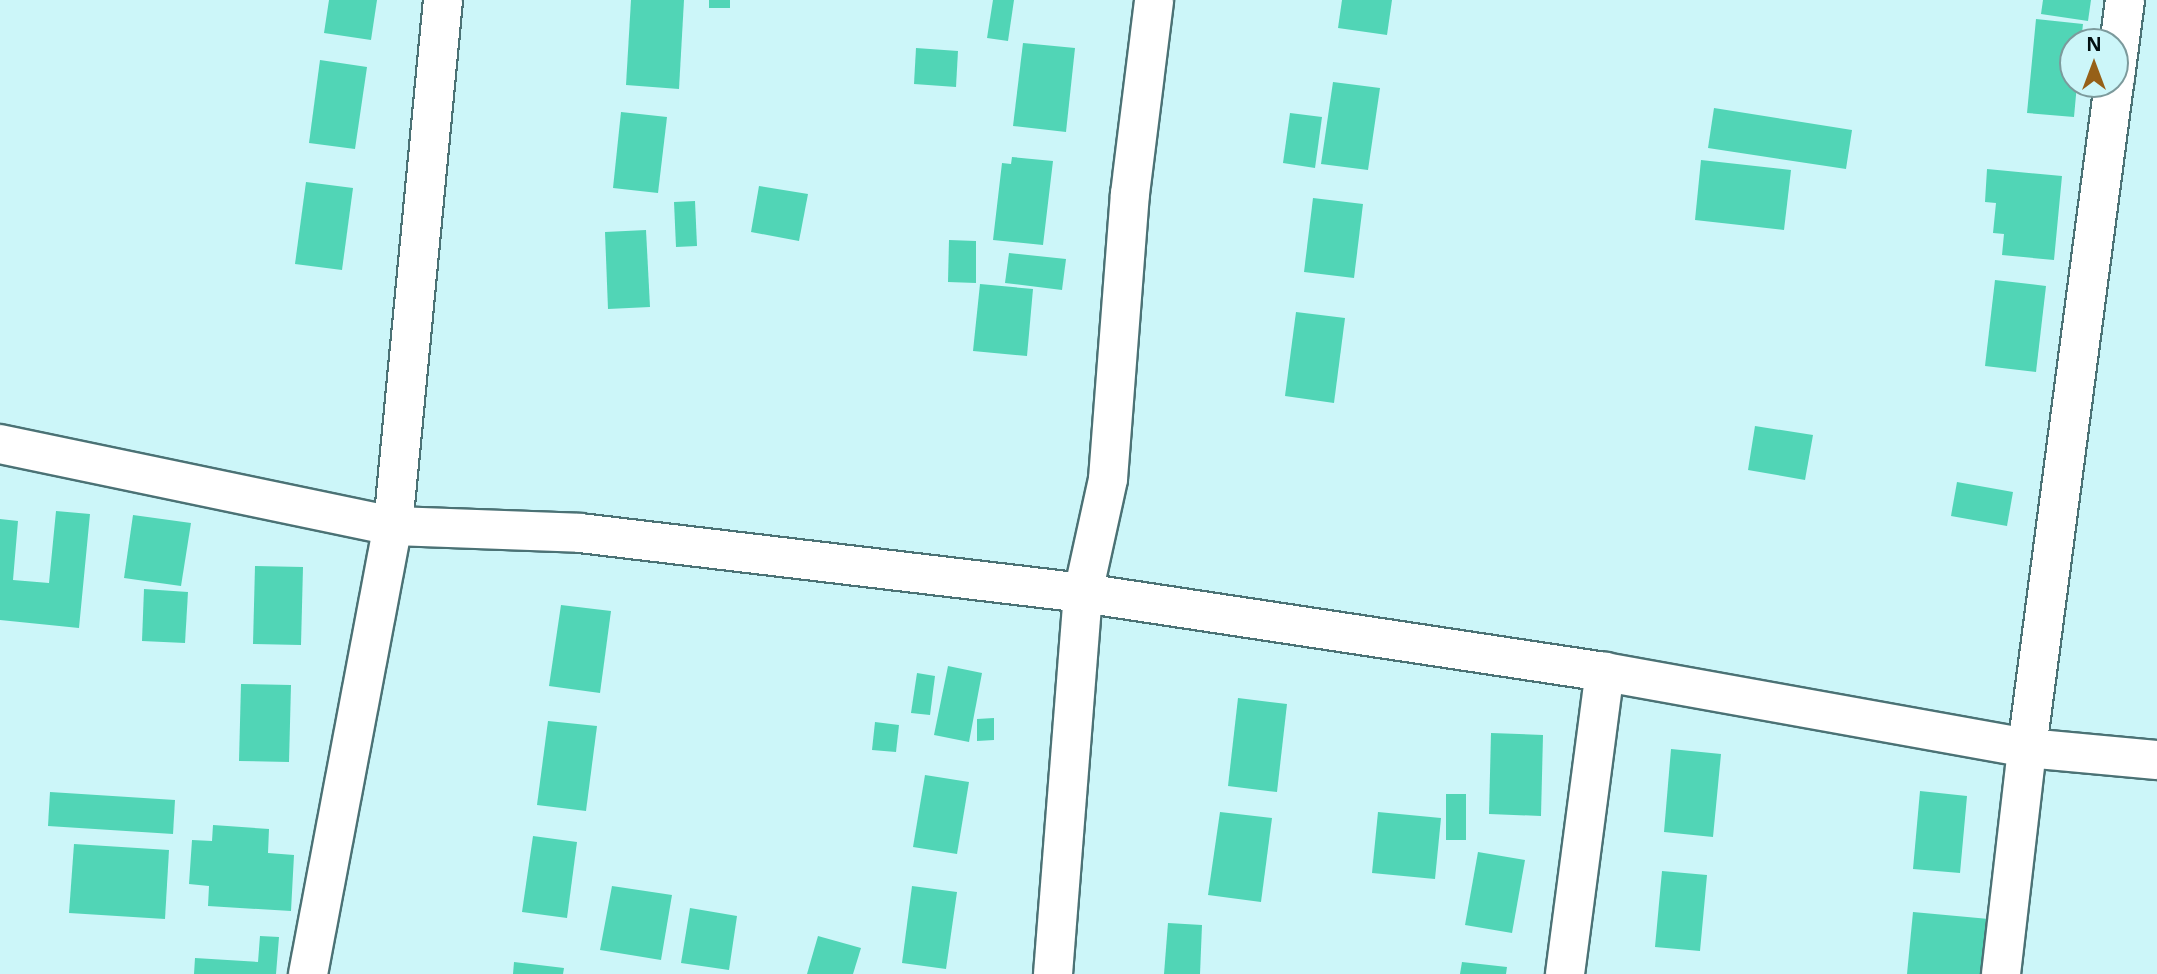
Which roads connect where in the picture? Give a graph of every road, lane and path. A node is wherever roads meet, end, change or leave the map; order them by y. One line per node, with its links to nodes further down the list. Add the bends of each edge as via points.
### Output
1 (443, 0): 7 (street)
2 (1154, 0): 8 (street, via 1130,194 1108,479)
3 (2125, 0): 4 (street)
4 (2121, 28)
5 (2112, 98): 10 (street)
6 (0, 444): 7 (street)
7 (393, 526): 8 (street, via 580,533); 12 (street)
8 (1083, 593): 9 (street); 13 (street)
9 (1605, 672): 10 (street); 14 (street)
10 (2027, 748): 11 (street); 15 (street)
11 (2157, 760)
12 (308, 974)
13 (1054, 974)
14 (1565, 974)
15 (2001, 974)

